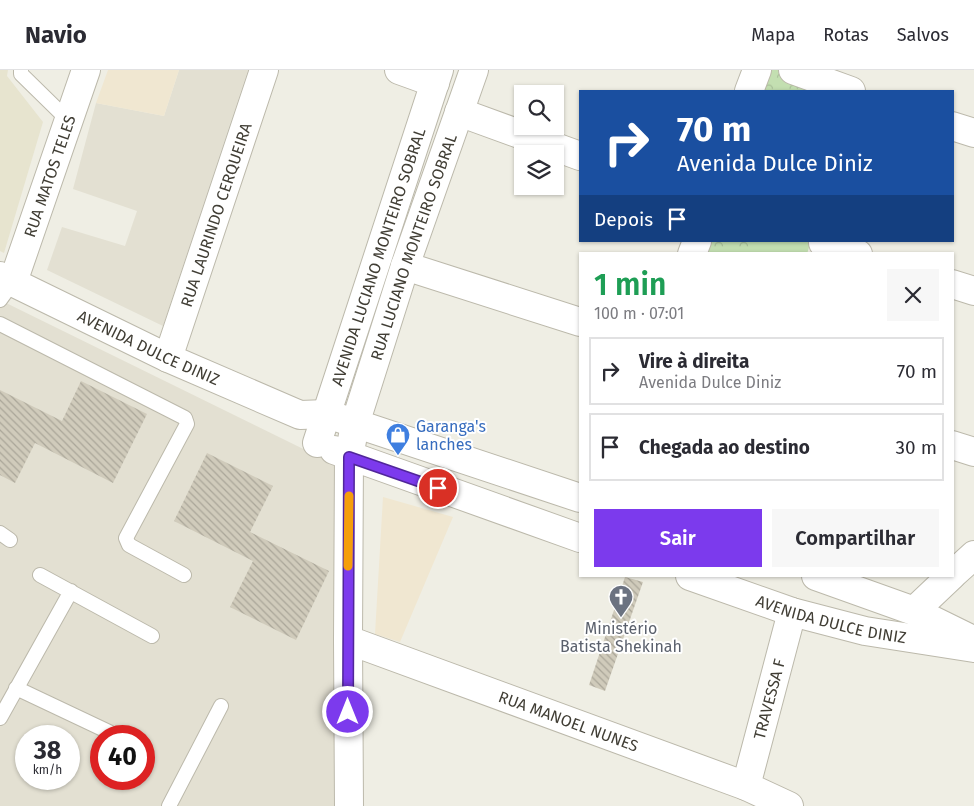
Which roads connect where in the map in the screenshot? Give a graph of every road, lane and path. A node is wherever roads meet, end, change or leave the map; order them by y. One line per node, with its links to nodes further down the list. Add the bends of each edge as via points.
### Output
1 (21, 70): 12 (lane, via 21,74)
2 (86, 70): 12 (street, RUA MATOS TELES)
3 (264, 70): 24 (street, RUA LAURINDO CERQUEIRA)
4 (399, 70): 8 (street)
5 (474, 70): 11 (street, RUA LUCIANO MONTEIRO SOBRAL)
6 (757, 70): 9 (street)
7 (801, 71): 10 (street)
8 (437, 76): 25 (street, AVENIDA LUCIANO MONTEIRO SOBRAL)
9 (749, 90)
10 (848, 90)
11 (459, 112): 15 (street); 18 (street, RUA LUCIANO MONTEIRO SOBRAL)
12 (69, 120): 20 (street, RUA MATOS TELES)
13 (954, 127): 14 (street)
14 (974, 133)
15 (579, 156)
16 (822, 246): 17 (street)
17 (849, 252)
18 (405, 266): 22 (street); 27 (street, RUA LUCIANO MONTEIRO SOBRAL)
19 (954, 285): 21 (street)
20 (4, 286): 24 (street, AVENIDA DULCE DINIZ)
21 (974, 291)
22 (579, 322)
23 (0, 324): 37 (lane, via 185,418 187,424 126,538 129,545)
24 (168, 358): 26 (street, AVENIDA DULCE DINIZ)
25 (327, 414): 26 (street, AVENIDA DULCE DINIZ); 27 (street, AVENIDA DULCE DINIZ); 28 (street, AVENIDA LUCIANO MONTEIRO SOBRAL)
26 (300, 415): 28 (street)
27 (355, 424): 31 (street, RUA LUCIANO MONTEIRO SOBRAL); 32 (street, AVENIDA DULCE DINIZ)
28 (317, 443): 31 (street)
29 (954, 446): 30 (street)
30 (974, 452)
31 (349, 457): 33 (street); 47 (street, RUA LUCIANO MONTEIRO SOBRAL)
32 (579, 498)
33 (579, 538)
34 (974, 555): 35 (street)
35 (954, 574)
36 (40, 575): 41 (lane)
37 (184, 575)
38 (693, 577): 44 (street, AVENIDA DULCE DINIZ)
39 (819, 577): 42 (street, AVENIDA DULCE DINIZ)
40 (951, 577): 43 (street)
41 (71, 591): 46 (lane); 50 (lane)
42 (875, 596): 43 (street, AVENIDA DULCE DINIZ); 45 (street)
43 (914, 611): 48 (street, AVENIDA DULCE DINIZ)
44 (792, 612): 45 (street, AVENIDA DULCE DINIZ); 54 (street, TRAVESSA F)
45 (865, 631): 49 (street, AVENIDA DULCE DINIZ)
46 (152, 636)
47 (348, 640): 54 (street, RUA MANOEL NUNES); 55 (street, RUA LUCIANO MONTEIRO SOBRAL)
48 (974, 640)
49 (974, 648)
50 (16, 688): 52 (lane); 53 (lane)
51 (221, 706): 56 (lane)
52 (0, 718)
53 (94, 725)
54 (746, 786): 57 (street, RUA MANOEL NUNES)
55 (353, 805)
56 (169, 806)
57 (789, 806)

